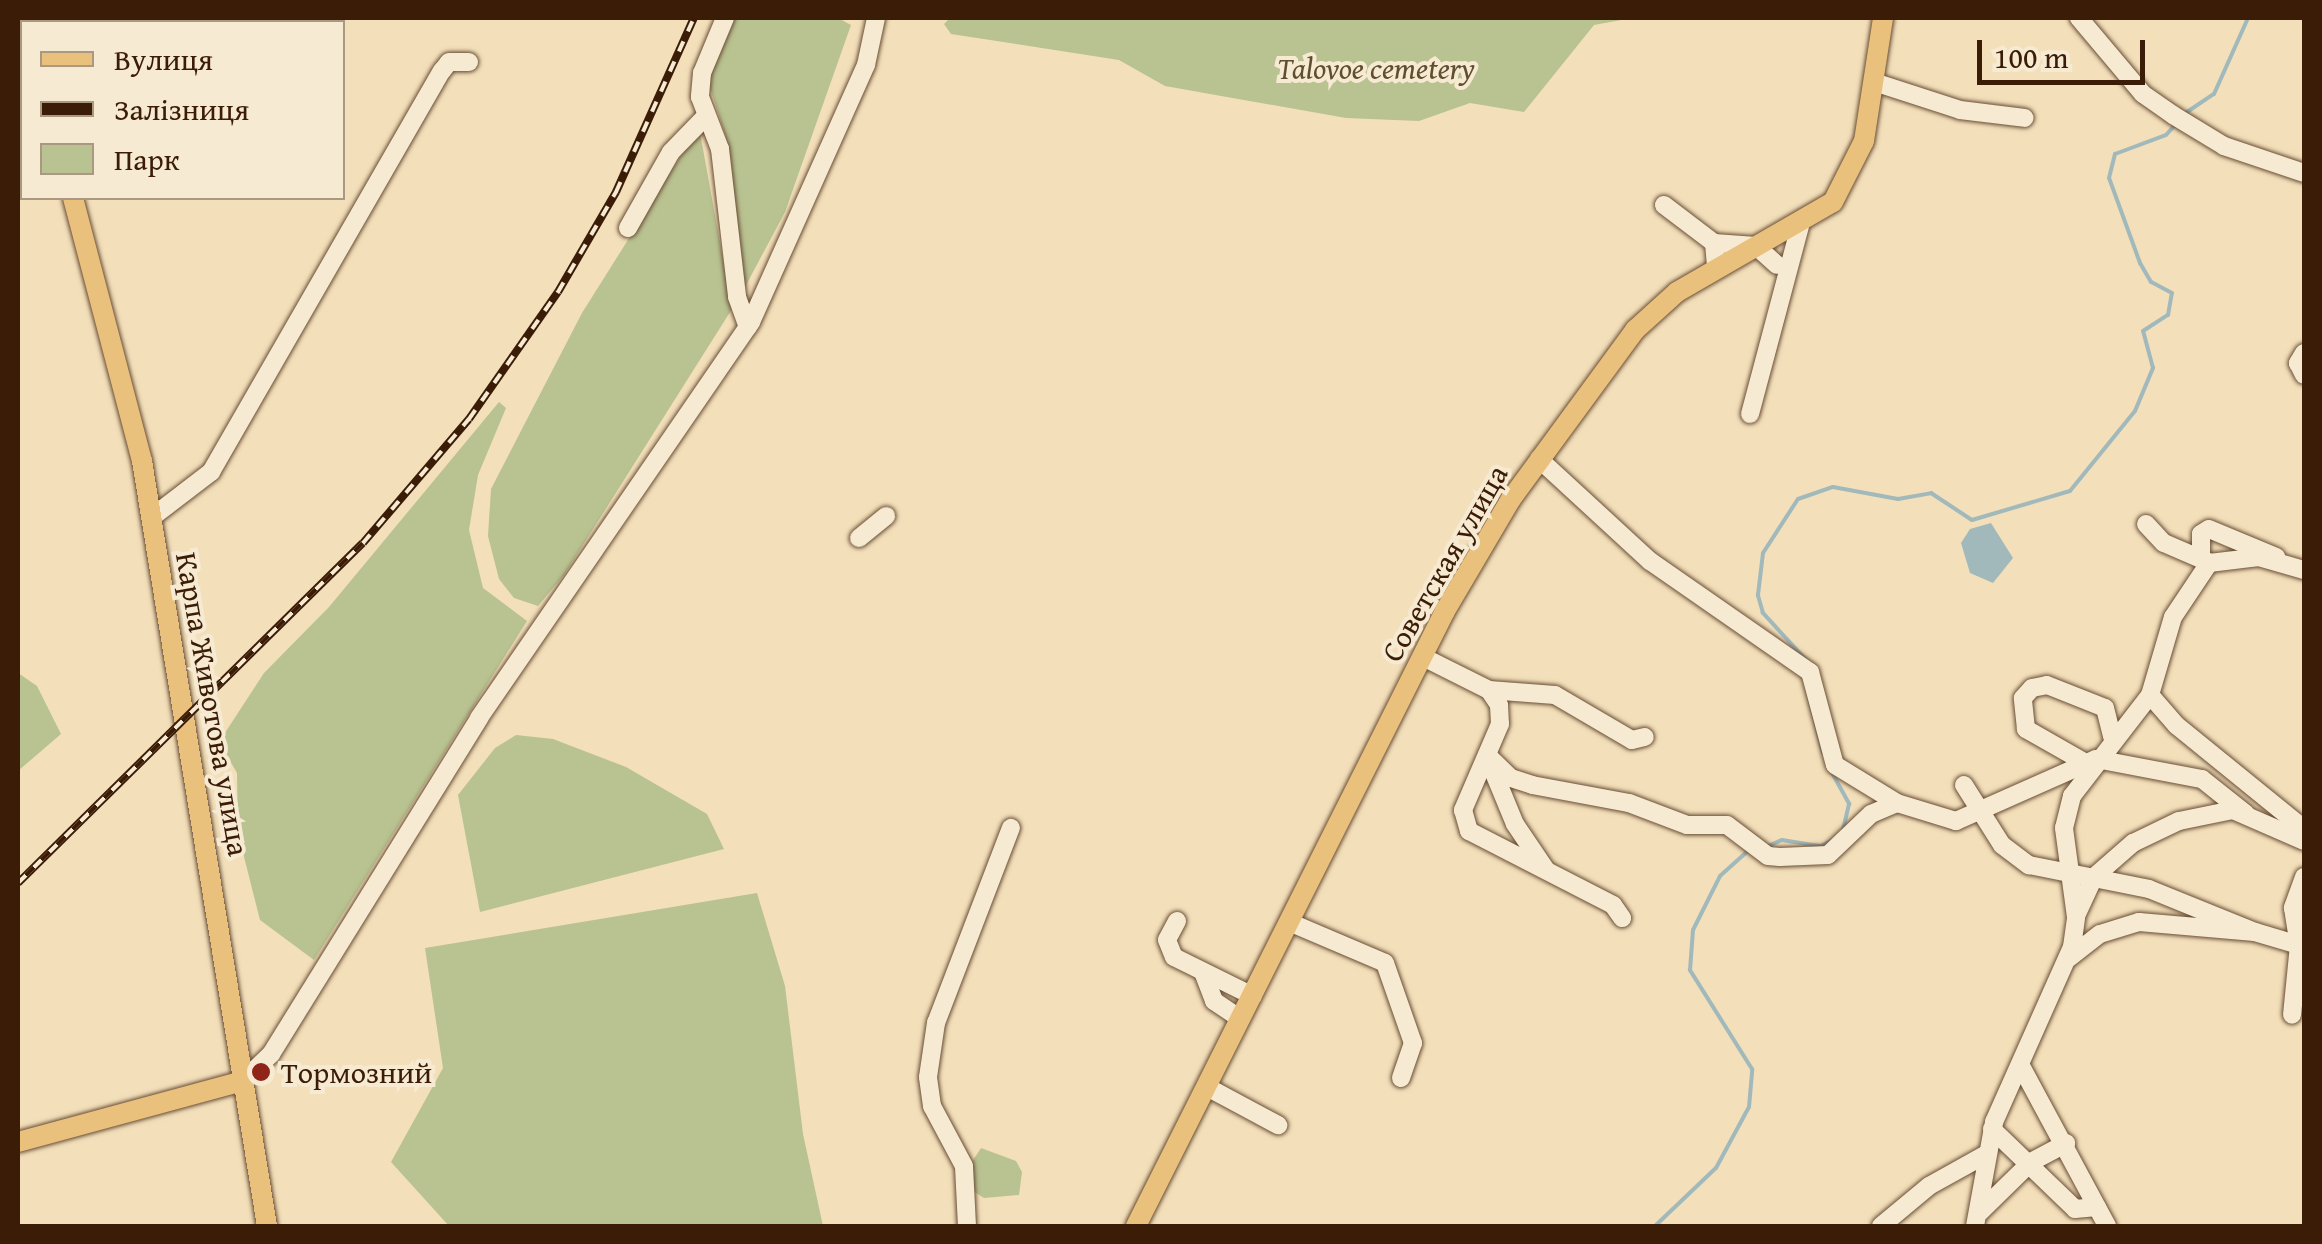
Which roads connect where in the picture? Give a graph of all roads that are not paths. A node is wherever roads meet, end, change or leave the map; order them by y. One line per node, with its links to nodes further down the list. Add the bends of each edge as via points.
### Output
1 (725, 18): 7 (street, via 700,84)
2 (876, 18): 18 (street, via 866,65)
3 (1883, 18): 6 (main road, Советская улица)
4 (2079, 18): 9 (street, via 2142,94 2178,119 2224,146)
5 (468, 62): 24 (street, via 449,62 442,71 211,472)
6 (1874, 82): 8 (street, via 1960,110); 12 (main road, Советская улица, via 1850,179)
7 (705, 116): 13 (street, via 671,152); 18 (street, via 720,150 737,296)
8 (2024, 118)
9 (2304, 173)
10 (73, 200): 24 (main road, Карпа Животова улица)
11 (1664, 205): 14 (street)
12 (1800, 226): 15 (main road, Советская улица); 16 (street)
13 (628, 228)
14 (1714, 243): 15 (street); 17 (street)
15 (1763, 243): 16 (street); 17 (main road, Советская улица)
16 (1786, 262): 21 (street)
17 (1716, 268): 22 (main road, Советская улица, via 1635,330)
18 (748, 327): 61 (street, via 478,718 271,1054)
19 (2304, 353): 20 (street, via 2298,363)
20 (2304, 375)
21 (1750, 414)
22 (1539, 459): 30 (main road, Советская улица); 38 (street, via 1650,561 1806,671 1836,764)
23 (886, 516): 26 (street)
24 (151, 518): 61 (main road, Карпа Животова улица)
25 (2146, 524): 27 (street, via 2164,543)
26 (859, 538)
27 (2205, 561): 28 (street); 28 (street, via 2201,534 2208,529); 32 (street, via 2173,617)
28 (2285, 562): 29 (street)
29 (2304, 570)
30 (1424, 657): 31 (street); 51 (main road, Советская улица)
31 (1490, 690): 33 (street, via 1555,695 1632,740); 35 (street, via 1500,724)
32 (2150, 695): 34 (street); 42 (street, via 2176,725)
33 (1645, 737)
34 (2112, 737): 36 (street); 36 (street, via 2106,708 2046,686 2032,688 2023,698 2026,730)
35 (1488, 756): 38 (street, via 1511,778 1629,803 1687,824 1727,825 1780,857 1828,855 1871,814); 45 (street, via 1515,824); 45 (street, via 1462,819 1493,846)
36 (2090, 760): 39 (street); 40 (street, via 2202,779); 44 (street, via 2067,808)
37 (1964, 786): 39 (street)
38 (1897, 804): 39 (street, via 1940,820)
39 (1978, 812): 44 (street, via 2002,845 2029,865)
40 (2246, 814): 43 (street); 46 (street, via 2211,811 2166,826)
41 (1011, 828): 72 (street, via 936,1024 928,1077 932,1106 964,1166)
42 (2304, 829)
43 (2304, 841)
44 (2066, 871): 46 (street); 48 (street)
45 (1551, 876): 49 (street, via 1613,906)
46 (2094, 877): 48 (street); 52 (street, via 2182,899)
47 (2304, 877): 53 (street, via 2293,908)
48 (2076, 917): 54 (street)
49 (1622, 918)
50 (1177, 920): 55 (street, via 1168,950)
51 (1290, 922): 56 (main road, Советская улица); 60 (street, via 1385,963 1413,1043)
52 (2255, 932): 53 (street); 54 (street, via 2139,922 2100,934)
53 (2302, 945): 57 (street)
54 (2068, 959): 59 (street)
55 (1203, 972): 56 (street); 58 (street, via 1214,1002)
56 (1253, 996): 58 (main road, Советская улица)
57 (2292, 1015)
58 (1241, 1018): 62 (main road, Советская улица)
59 (2021, 1066): 64 (street); 66 (street)
60 (1401, 1078)
61 (243, 1081): 65 (main road); 71 (main road, Карпа Животова улица)
62 (1207, 1087): 63 (street); 73 (main road, Советская улица)
63 (1278, 1126)
64 (1992, 1130): 67 (street); 68 (street)
65 (18, 1142)
66 (2066, 1143): 68 (street); 69 (street)
67 (1985, 1155): 70 (street); 74 (street, via 1929,1186)
68 (2029, 1164): 69 (street, via 2075,1209); 70 (street)
69 (2097, 1207): 75 (street)
70 (1978, 1219)
71 (267, 1226)
72 (966, 1226)
73 (1136, 1226)
74 (1881, 1226)
75 (2107, 1226)

